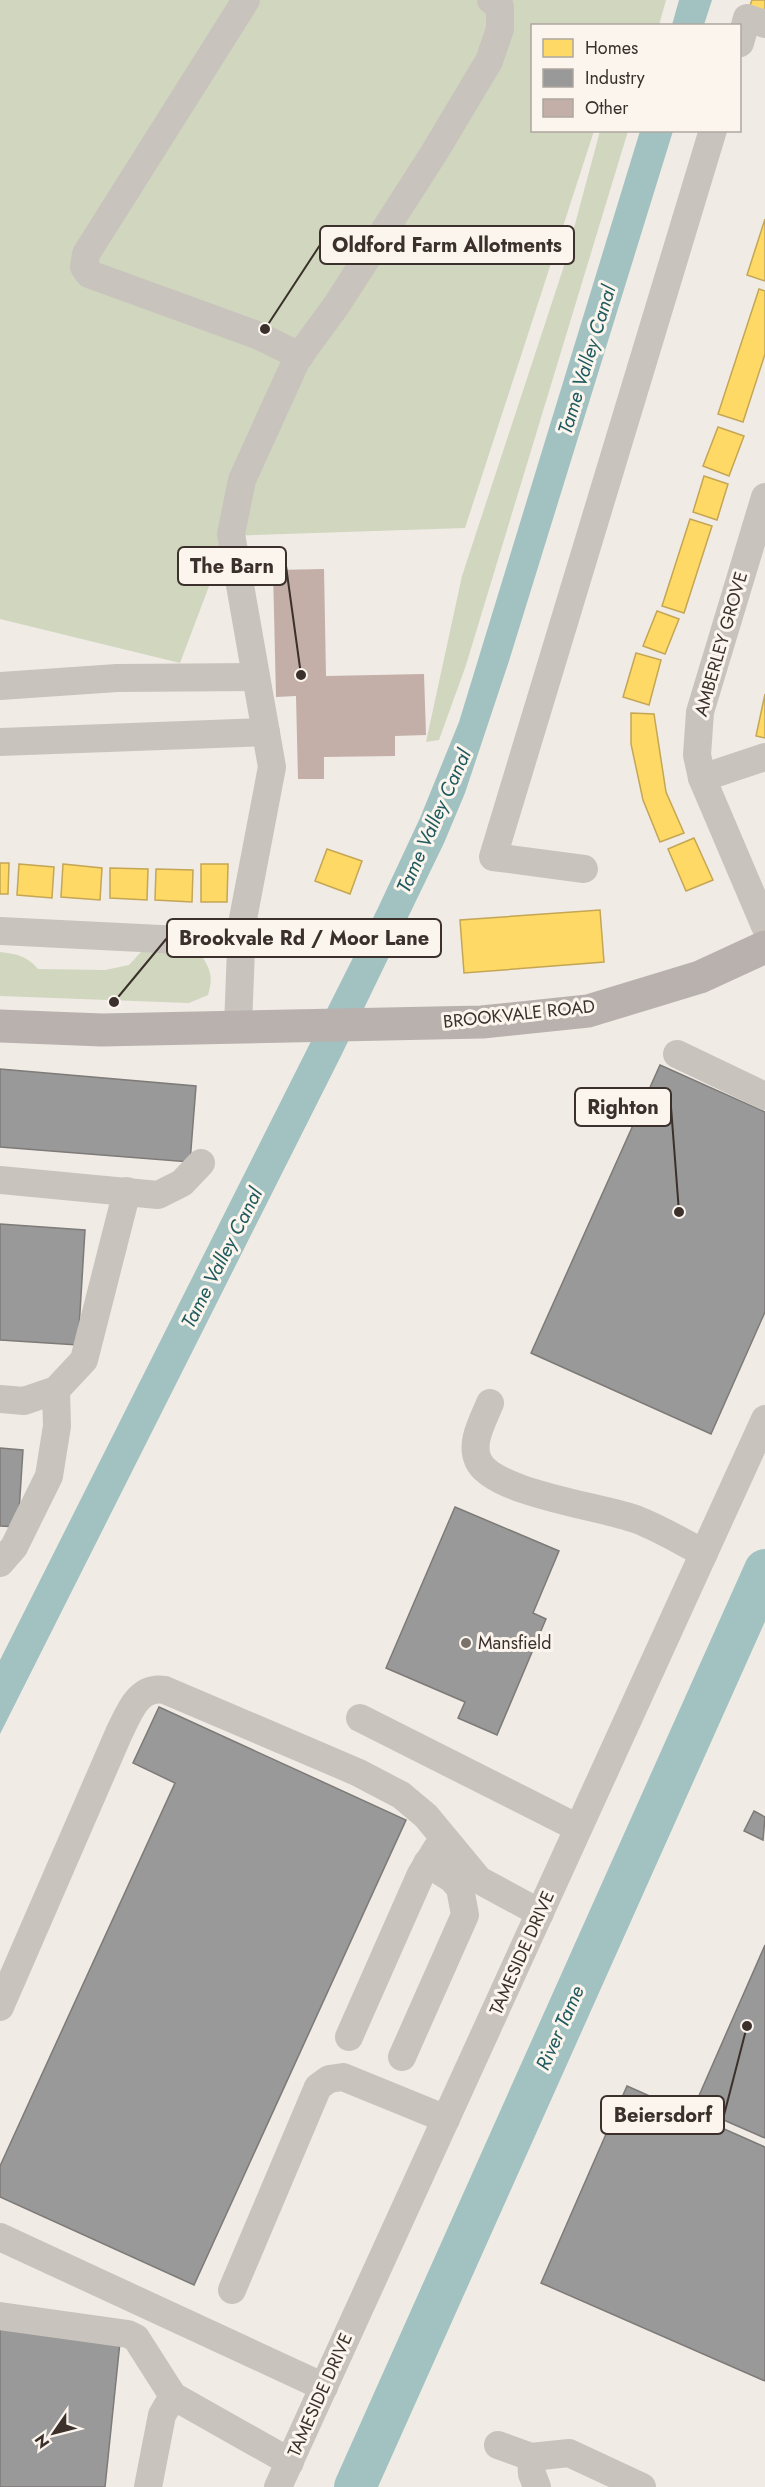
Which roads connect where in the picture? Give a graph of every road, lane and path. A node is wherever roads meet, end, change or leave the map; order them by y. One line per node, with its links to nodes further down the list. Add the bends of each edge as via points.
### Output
1 (246, 0): 6 (street, via 86,254 84,267 89,274 257,335)
2 (491, 0): 6 (street, via 500,7 500,29 489,61 336,306)
3 (765, 24): 4 (street, via 747,18)
4 (741, 39)
5 (712, 132): 14 (street, via 493,856)
6 (300, 356): 8 (street, via 250,458 231,534)
7 (765, 496): 13 (street, AMBERLEY GROVE, via 700,712 697,755)
8 (256, 677): 9 (street, via 117,678); 10 (street)
9 (0, 686)
10 (266, 732): 11 (street); 17 (street, via 272,767)
11 (0, 742)
12 (765, 757): 13 (street)
13 (702, 778): 15 (street, AMBERLEY GROVE)
14 (584, 869)
15 (765, 926)
16 (0, 931): 17 (street)
17 (241, 943): 20 (street)
18 (765, 947): 20 (main road, BROOKVALE ROAD, via 700,977 588,1011 482,1022)
19 (0, 1026): 20 (main road, via 102,1030)
20 (238, 1026)
21 (676, 1054): 22 (street)
22 (765, 1096)
23 (201, 1163): 25 (street, via 182,1183 158,1196)
24 (0, 1180): 25 (street)
25 (127, 1191): 26 (street, via 84,1360)
26 (56, 1390): 27 (street, via 24,1401); 31 (street, via 57,1426 49,1476 14,1547)
27 (0, 1399)
28 (489, 1403): 30 (street, via 475,1441 478,1463 486,1471 532,1493 638,1520)
29 (765, 1419): 30 (street, TAMESIDE DRIVE)
30 (704, 1553): 33 (street, TAMESIDE DRIVE)
31 (0, 1563)
32 (360, 1718): 33 (street)
33 (578, 1828): 36 (street, TAMESIDE DRIVE)
34 (443, 1839): 35 (street); 36 (street, via 479,1880); 37 (street, via 426,1816 401,1795 154,1688 134,1704 119,1732)
35 (427, 1863): 38 (street); 39 (street, via 460,1888 465,1915)
36 (540, 1913): 40 (street, TAMESIDE DRIVE)
37 (0, 2007)
38 (349, 2037)
39 (402, 2057)
40 (446, 2119): 42 (street, via 343,2077 329,2079 318,2087); 44 (street, TAMESIDE DRIVE)
41 (0, 2237): 44 (street)
42 (232, 2290)
43 (0, 2316): 45 (street, via 128,2334 136,2338)
44 (324, 2387): 48 (street, TAMESIDE DRIVE)
45 (173, 2396): 48 (street); 49 (street, via 162,2415)
46 (498, 2445): 47 (street)
47 (531, 2457): 51 (street); 52 (street, via 569,2453)
48 (290, 2462): 50 (street, TAMESIDE DRIVE)
49 (148, 2487)
50 (278, 2487)
51 (537, 2487)
52 (642, 2487)

